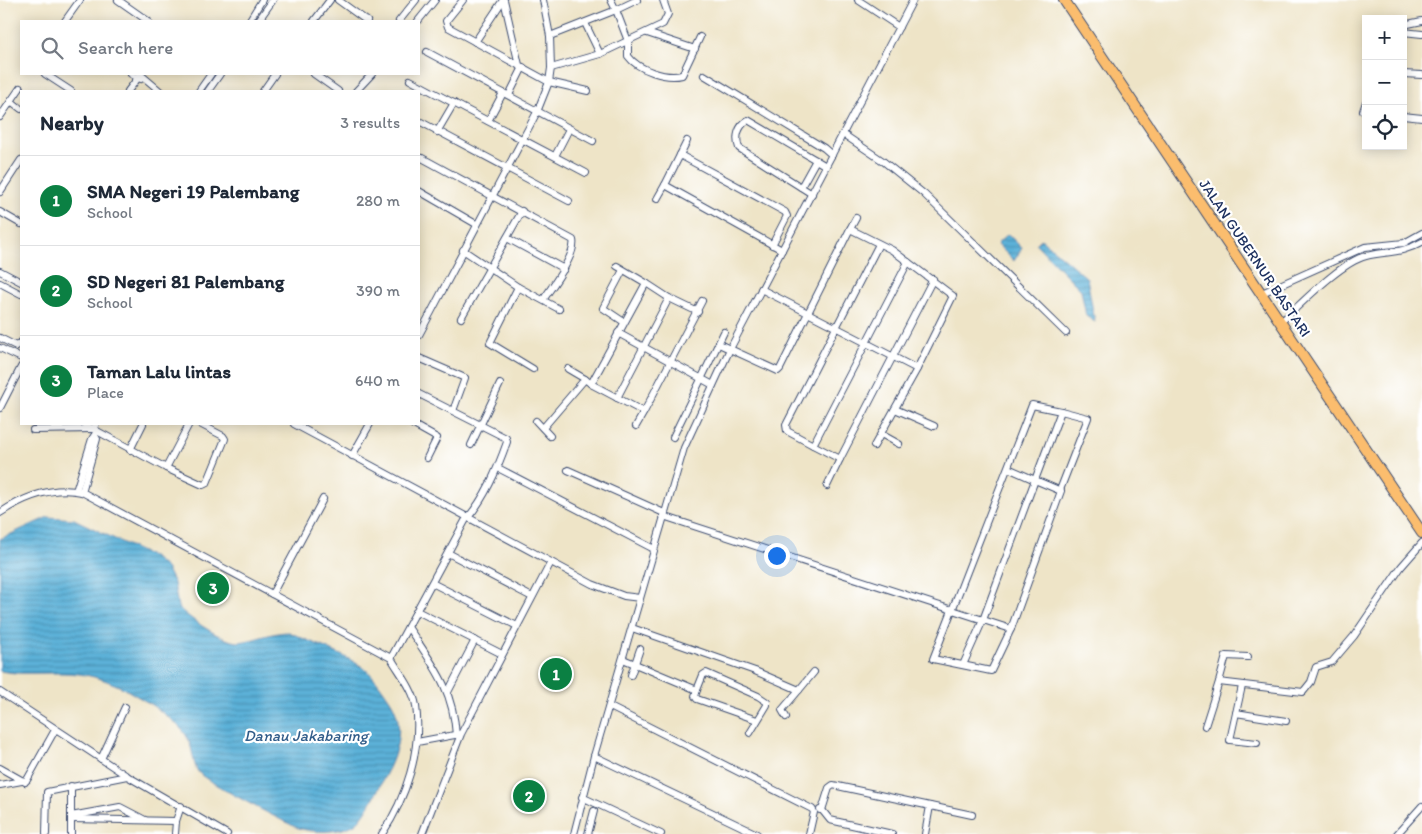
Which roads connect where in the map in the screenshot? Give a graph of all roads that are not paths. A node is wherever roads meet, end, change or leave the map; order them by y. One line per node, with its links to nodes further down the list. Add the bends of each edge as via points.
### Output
1 (80, 0): 19 (street)
2 (118, 0): 20 (street)
3 (262, 0): 21 (street)
4 (273, 0): 22 (street)
5 (330, 0): 23 (street)
6 (338, 0): 24 (street)
7 (416, 0): 25 (street)
8 (435, 0): 26 (street)
9 (463, 0): 37 (street, via 446,24)
10 (503, 0): 37 (street); 41 (street)
11 (543, 0): 34 (street)
12 (611, 0): 18 (street)
13 (637, 0): 18 (street)
14 (663, 0): 32 (street, via 667,19)
15 (858, 0): 30 (street)
16 (913, 0): 30 (street)
17 (1064, 0): 122 (highway, JALAN GUBERNUR BASTARI)
18 (616, 10): 28 (street); 36 (street)
19 (68, 20)
20 (147, 20)
21 (250, 20)
22 (259, 20)
23 (315, 20)
24 (366, 20)
25 (400, 20)
26 (419, 20)
27 (1422, 21): 29 (street)
28 (585, 23): 34 (street); 40 (street)
29 (1407, 24)
30 (899, 27): 77 (street)
31 (1407, 32): 33 (street)
32 (647, 34): 36 (street); 38 (street)
33 (1422, 34)
34 (550, 36): 42 (street)
35 (700, 37): 38 (street)
36 (628, 40): 38 (street, via 626,49 632,62 664,75 684,74); 40 (street)
37 (475, 42): 41 (street)
38 (695, 49)
39 (427, 52): 65 (street)
40 (600, 54): 42 (street)
41 (521, 66): 54 (street); 65 (street)
42 (551, 68): 54 (street)
43 (1407, 74): 52 (street)
44 (47, 75): 56 (street)
45 (140, 75): 57 (street); 58 (street)
46 (210, 75): 59 (street)
47 (219, 75): 60 (street)
48 (275, 75): 61 (street)
49 (315, 75): 62 (street)
50 (371, 75): 63 (street)
51 (704, 75): 82 (street)
52 (1422, 75)
53 (410, 80): 67 (street)
54 (549, 82): 64 (street); 69 (street)
55 (20, 88): 66 (street)
56 (69, 90)
57 (129, 90)
58 (159, 90)
59 (200, 90)
60 (209, 90)
61 (266, 90)
62 (337, 90)
63 (357, 90)
64 (588, 91)
65 (506, 94): 69 (street); 73 (street)
66 (11, 101): 68 (street); 71 (street)
67 (454, 103): 73 (street); 76 (street)
68 (20, 108)
69 (537, 112): 75 (street); 78 (street)
70 (1407, 116): 72 (street)
71 (0, 117)
72 (1422, 118)
73 (488, 121): 78 (street)
74 (421, 122): 76 (street)
75 (569, 129): 79 (street); 83 (street)
76 (437, 132): 88 (street)
77 (843, 134): 82 (street); 135 (street, via 924,194)
78 (522, 139): 83 (street); 88 (street)
79 (593, 141)
80 (687, 141): 81 (street)
81 (680, 155): 90 (street); 108 (street, via 786,212)
82 (832, 155): 87 (street)
83 (555, 156): 89 (street)
84 (422, 158): 95 (street)
85 (816, 160): 87 (street); 91 (street); 91 (street, via 748,120 742,125 737,138 739,148)
86 (20, 162): 92 (street)
87 (826, 166): 94 (street)
88 (506, 168): 95 (street); 97 (street)
89 (586, 173)
90 (665, 185): 96 (street); 108 (street)
91 (801, 187): 94 (street)
92 (0, 192)
93 (420, 192): 102 (street)
94 (812, 194): 110 (street)
95 (492, 195): 98 (street); 102 (street)
96 (657, 199)
97 (569, 202)
98 (522, 211): 105 (street); 113 (street, via 574,240)
99 (0, 212): 101 (street)
100 (856, 218): 103 (street)
101 (20, 223)
102 (476, 224): 109 (street)
103 (850, 229): 107 (street); 128 (street)
104 (1422, 233): 122 (street, via 1404,243 1365,247)
105 (507, 238): 112 (street); 113 (street)
106 (1422, 242): 131 (street, via 1409,249 1356,260 1340,270)
107 (879, 244): 111 (street); 132 (street)
108 (772, 245): 110 (street)
109 (463, 250): 112 (street); 134 (street)
110 (782, 250): 120 (street)
111 (908, 262): 115 (street); 139 (street)
112 (490, 269): 119 (street); 129 (street)
113 (564, 269): 124 (street)
114 (0, 271): 116 (street)
115 (933, 279): 144 (street); 152 (street, via 954,296)
116 (20, 281)
117 (0, 283): 121 (street)
118 (646, 283): 123 (street); 130 (street); 130 (street, via 620,268 602,308)
119 (518, 287): 124 (street); 149 (street, via 490,343)
120 (761, 289): 128 (street); 143 (street)
121 (20, 293)
122 (1262, 293): 131 (highway, JALAN GUBERNUR BASTARI)
123 (669, 298): 127 (street); 141 (street)
124 (543, 300): 126 (street)
125 (702, 301): 127 (street)
126 (560, 309)
127 (698, 312): 147 (street)
128 (808, 313): 132 (street); 143 (street, via 778,371)
129 (461, 318)
130 (624, 322): 136 (street)
131 (1282, 322): 204 (highway, JALAN GUBERNUR BASTARI)
132 (836, 328): 139 (street); 186 (street, via 786,424 787,431)
133 (724, 332): 140 (street)
134 (420, 333)
135 (1066, 333)
136 (618, 334): 141 (street); 157 (street)
137 (0, 338): 138 (street, via 16,346)
138 (20, 343)
139 (866, 343): 144 (street); 186 (street)
140 (719, 344): 143 (street); 148 (street)
141 (644, 347): 147 (street); 161 (street)
142 (0, 348): 145 (street)
143 (730, 349): 151 (street)
144 (892, 356): 152 (street); 191 (street)
145 (20, 358)
146 (420, 358): 165 (street, via 465,378)
147 (671, 362): 154 (street); 166 (street)
148 (710, 363): 151 (street); 154 (street)
149 (533, 369)
150 (568, 369): 155 (street)
151 (720, 369): 158 (street)
152 (916, 369): 163 (street)
153 (20, 370): 160 (street)
154 (701, 378): 158 (street); 183 (street)
155 (585, 380): 157 (street); 178 (street)
156 (500, 384): 174 (street)
157 (592, 384): 161 (street)
158 (713, 384): 202 (street, via 682,455)
159 (420, 394): 165 (street)
160 (2, 398): 162 (street)
161 (617, 398): 166 (street)
162 (0, 408)
163 (895, 409): 176 (street); 181 (street)
164 (1061, 410): 194 (street, via 1032,405); 196 (street); 198 (street, via 1088,418)
165 (453, 411): 174 (street)
166 (644, 412): 175 (street)
167 (536, 421): 178 (street)
168 (142, 425): 188 (street)
169 (188, 425): 192 (street)
170 (202, 425): 192 (street, via 226,439 206,483 203,485)
171 (296, 425): 189 (street)
172 (369, 425): 189 (street)
173 (414, 425): 190 (street, via 438,438)
174 (480, 425): 185 (street); 193 (street, via 507,439)
175 (636, 426)
176 (934, 426)
177 (46, 427): 179 (street); 180 (street)
178 (543, 428): 182 (street)
179 (33, 430)
180 (95, 430): 188 (street); 199 (street)
181 (881, 434): 184 (street); 187 (street)
182 (550, 436)
183 (673, 437)
184 (899, 444)
185 (471, 445)
186 (814, 445): 191 (street)
187 (874, 446)
188 (130, 450): 192 (street)
189 (352, 456): 203 (street)
190 (427, 458)
191 (840, 459): 197 (street)
192 (166, 468)
193 (498, 468): 203 (street); 206 (street)
194 (1008, 468): 196 (street); 214 (street)
195 (568, 470): 202 (street)
196 (1035, 480): 198 (street); 215 (street)
197 (827, 486)
198 (1060, 490): 219 (street)
199 (79, 492): 201 (street, via 64,490 35,495); 210 (street)
200 (323, 499): 210 (street)
201 (0, 513)
202 (664, 514): 206 (street); 214 (street)
203 (468, 518): 207 (street); 208 (street)
204 (1422, 533)
205 (1422, 543): 231 (street, via 1338,655 1328,664 1316,667 1303,692)
206 (654, 550): 212 (street)
207 (448, 553): 209 (street); 211 (street)
208 (551, 562): 211 (street); 212 (street, via 592,584 624,596)
209 (432, 582): 213 (street); 216 (street)
210 (272, 594): 224 (street)
211 (532, 597): 216 (street)
212 (640, 598): 218 (street)
213 (417, 610): 217 (street); 220 (street)
214 (953, 610): 215 (street); 227 (street, via 933,659)
215 (983, 620): 219 (street); 227 (street)
216 (517, 626): 222 (street)
217 (408, 627): 224 (street); 235 (street)
218 (632, 628): 225 (street); 233 (street)
219 (1011, 629): 227 (street, via 991,671)
220 (475, 640): 222 (street); 235 (street)
221 (640, 649): 226 (street)
222 (502, 654): 245 (street)
223 (1248, 657): 230 (street, via 1226,656)
224 (391, 658): 246 (street, via 416,705)
225 (623, 660): 226 (street); 237 (street)
226 (636, 665): 229 (street); 232 (street)
227 (963, 665)
228 (814, 672): 233 (street)
229 (631, 675)
230 (1219, 682): 231 (street); 242 (street)
231 (1242, 686): 238 (street)
232 (697, 690): 240 (street, via 697,699); 240 (street, via 706,673 758,696 767,704)
233 (799, 690): 239 (street, via 782,710)
234 (0, 692): 243 (street)
235 (448, 692): 245 (street)
236 (125, 707): 249 (street)
237 (610, 707): 248 (street); 261 (street)
238 (1236, 713): 241 (street); 247 (street, via 1230,740)
239 (786, 717)
240 (757, 720): 244 (street)
241 (1286, 720)
242 (1205, 726)
243 (55, 730): 249 (street); 252 (street)
244 (750, 733)
245 (458, 734): 246 (street); 271 (street)
246 (417, 742): 270 (street, via 403,796)
247 (1257, 743)
248 (594, 756): 255 (street); 275 (street)
249 (100, 759): 251 (street)
250 (0, 768): 252 (street)
251 (127, 776): 254 (street); 256 (street)
252 (25, 782): 253 (street)
253 (0, 785)
254 (71, 786): 263 (street); 266 (street, via 47,792)
255 (582, 797): 272 (street); 274 (street)
256 (180, 806): 265 (street); 269 (street)
257 (930, 806): 259 (street, via 833,786 829,788); 262 (street); 278 (street)
258 (1422, 806): 279 (street)
259 (822, 810): 261 (street); 277 (street, via 830,820)
260 (594, 811): 273 (street)
261 (814, 812): 276 (street)
262 (972, 815)
263 (71, 817): 264 (street); 264 (street, via 120,807); 267 (street)
264 (148, 821): 265 (street)
265 (176, 821): 268 (street)
266 (46, 834)
267 (71, 834)
268 (175, 834)
269 (227, 834)
270 (382, 834)
271 (422, 834)
272 (575, 834)
273 (588, 834)
274 (661, 834)
275 (758, 834)
276 (809, 834)
277 (892, 834)
278 (925, 834)
279 (1398, 834)

